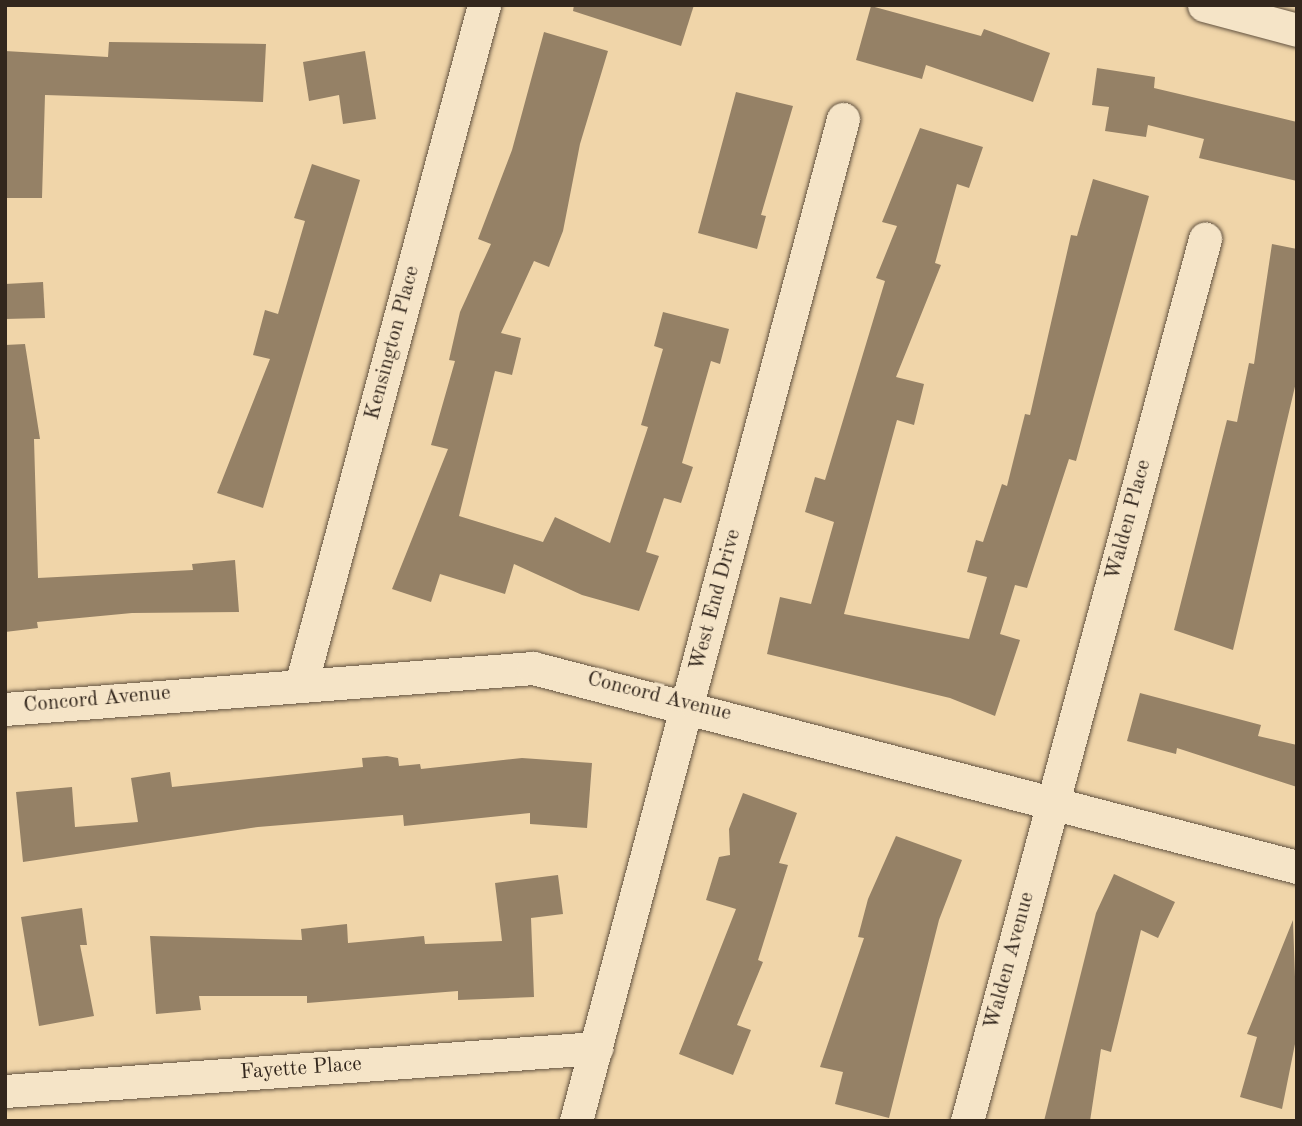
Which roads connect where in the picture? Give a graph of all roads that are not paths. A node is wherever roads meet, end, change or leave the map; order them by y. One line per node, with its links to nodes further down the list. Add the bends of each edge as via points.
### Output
1 (484, 5): 6 (street, Kensington Place)
2 (1204, 5): 3 (street)
3 (1297, 30)
4 (843, 119): 7 (street, West End Drive)
5 (1205, 239): 9 (street, Walden Place)
6 (302, 681): 7 (street, Concord Avenue, via 533,668); 8 (street, Concord Avenue)
7 (688, 704): 9 (street, Concord Avenue); 11 (street, West End Drive)
8 (5, 709)
9 (1054, 801): 10 (street, Concord Avenue); 14 (street, Walden Avenue)
10 (1297, 867)
11 (596, 1048): 12 (street, Fayette Place); 13 (street, West End Drive)
12 (5, 1091)
13 (576, 1121)
14 (967, 1121)

